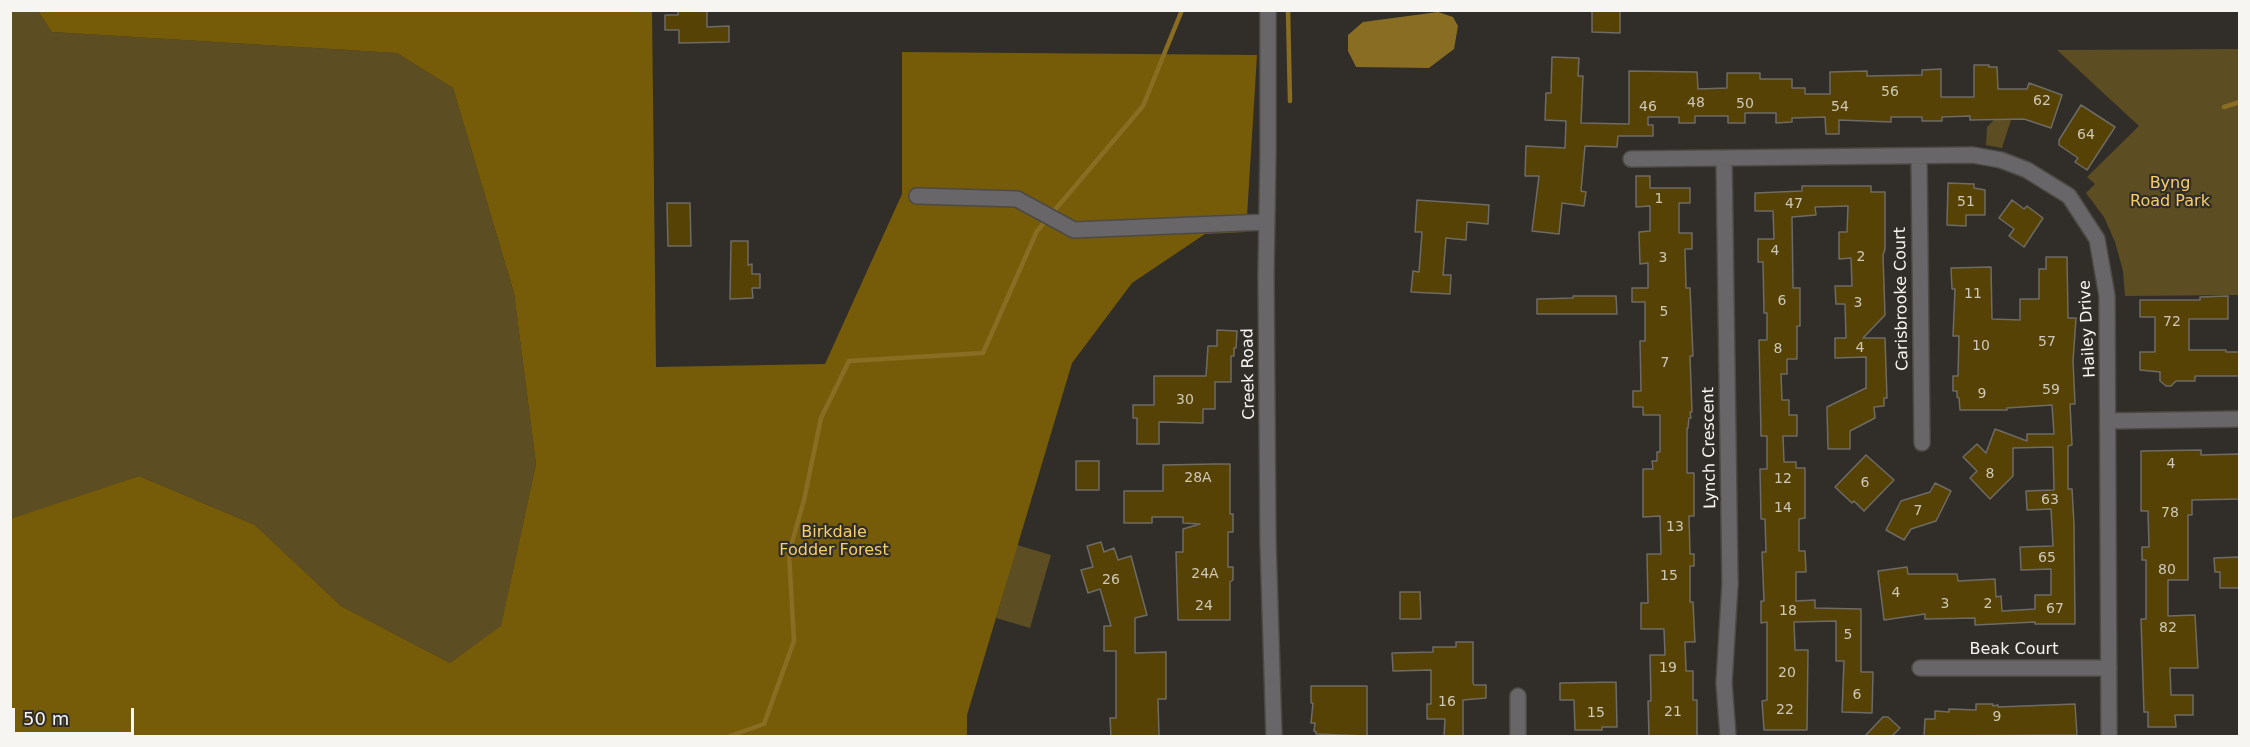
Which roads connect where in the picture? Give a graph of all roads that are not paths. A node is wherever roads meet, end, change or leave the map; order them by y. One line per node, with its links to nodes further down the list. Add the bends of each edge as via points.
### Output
1 (1268, 10): 6 (street, Creek Road)
2 (1919, 156): 3 (street, Hailey Drive); 8 (street, Hailey Drive, via 1973,155 2001,160 2027,170 2069,196 2097,239 2108,296); 9 (street, Carisbrooke Court)
3 (1724, 158): 4 (street, Hailey Drive); 15 (street, Lynch Crescent, via 1730,585 1724,683)
4 (1631, 159)
5 (917, 196): 6 (street, via 1017,199 1074,230)
6 (1266, 222): 13 (street, Creek Road)
7 (2240, 419): 8 (street)
8 (2109, 421): 11 (street, Hailey Drive)
9 (1922, 443)
10 (1920, 668): 11 (street, Beak Court)
11 (2109, 668): 16 (street, Hailey Drive)
12 (1518, 696): 14 (street)
13 (1274, 736)
14 (1518, 736)
15 (1728, 736)
16 (2109, 736)

